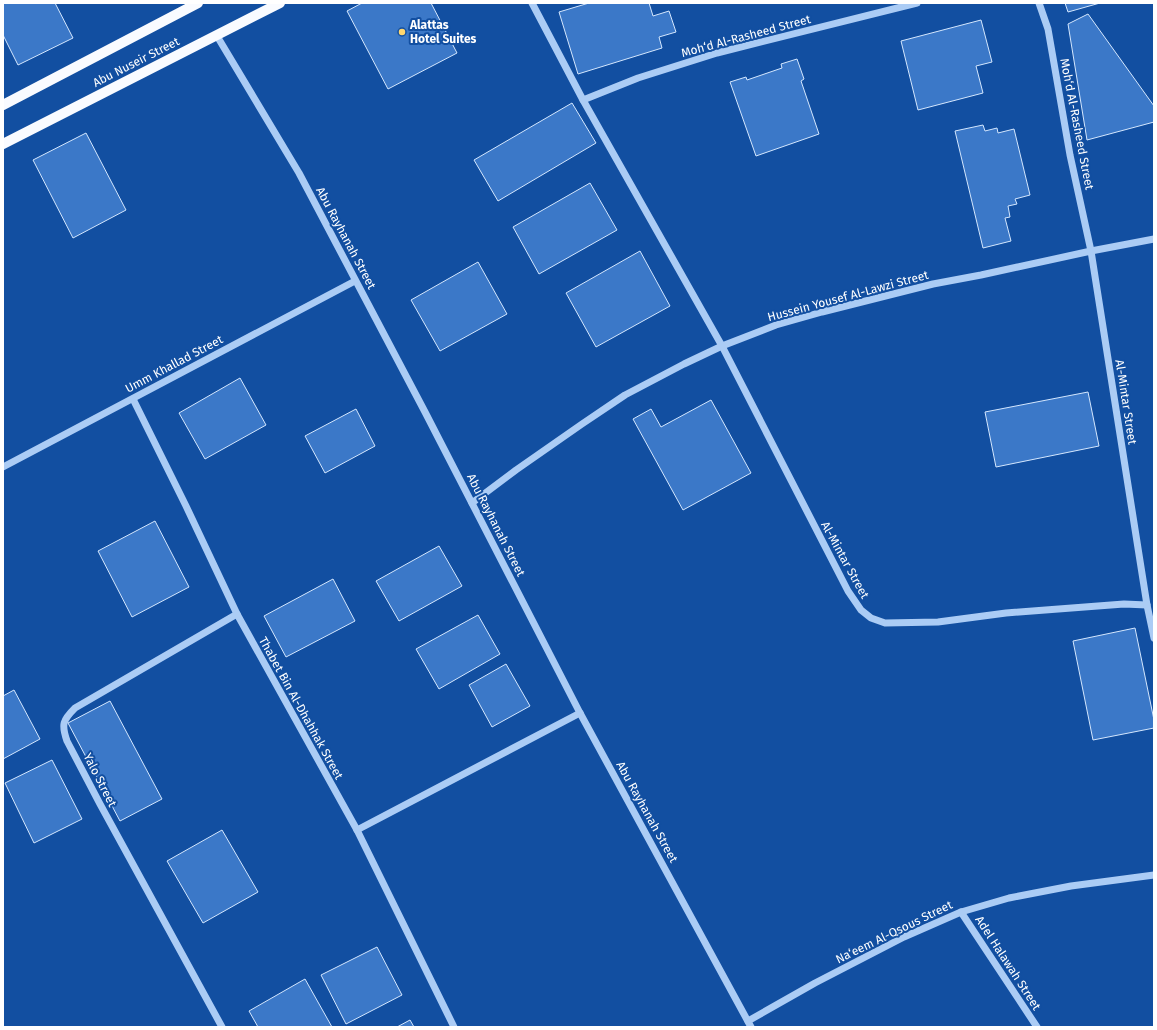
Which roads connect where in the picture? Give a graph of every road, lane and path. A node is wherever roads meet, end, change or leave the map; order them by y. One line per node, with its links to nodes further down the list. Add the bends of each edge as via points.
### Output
1 (198, 3): 8 (main road, Abu Nuseir Street)
2 (280, 3): 6 (main road, Abu Nuseir Street)
3 (532, 3): 7 (street)
4 (917, 3): 7 (street, Moh‘d Al-Rasheed Street, via 717,54 638,78)
5 (1039, 3): 11 (street, Moh‘d Al-Rasheed Street, via 1048,29 1070,155)
6 (217, 36): 9 (main road, Abu Nuseir Street); 12 (street, Abu Rayhanah Street, via 298,173)
7 (583, 100): 13 (street)
8 (3, 105)
9 (3, 144)
10 (1154, 239): 11 (street, Hussein Yousef Al-Lawzi Street)
11 (1091, 250): 13 (street, Hussein Yousef Al-Lawzi Street, via 933,284 822,312 776,325); 17 (street, Al-Mintar Street)
12 (356, 281): 14 (street, Umm Khallad Street); 16 (street, Abu Rayhanah Street)
13 (722, 346): 16 (street, Hussein Yousef Al-Lawzi Street, via 625,395); 17 (street, Al-Mintar Street, via 848,591 870,618 885,623 938,622 1006,613 1124,604)
14 (133, 399): 15 (street, Umm Khallad Street); 18 (street, Thabet Bin Al-Dhahhak Street)
15 (3, 467)
16 (472, 503): 20 (street, Abu Rayhanah Street)
17 (1147, 605): 19 (street, Al-Mintar Street)
18 (237, 614): 21 (street, Thabet Bin Al-Dhahhak Street); 25 (street, Yalo Street, via 75,708 63,723 67,740 100,804)
19 (1154, 638)
20 (580, 713): 21 (street); 24 (street, Abu Rayhanah Street)
21 (357, 830): 26 (street, Thabet Bin Al-Dhahhak Street)
22 (1154, 875): 23 (street, Na‘eem Al-Qsous Street, via 1009,898)
23 (961, 912): 24 (street, Na‘eem Al-Qsous Street, via 890,944 815,983); 27 (street, Adel Halawah Street)
24 (750, 1024)
25 (222, 1027)
26 (454, 1027)
27 (1037, 1027)

